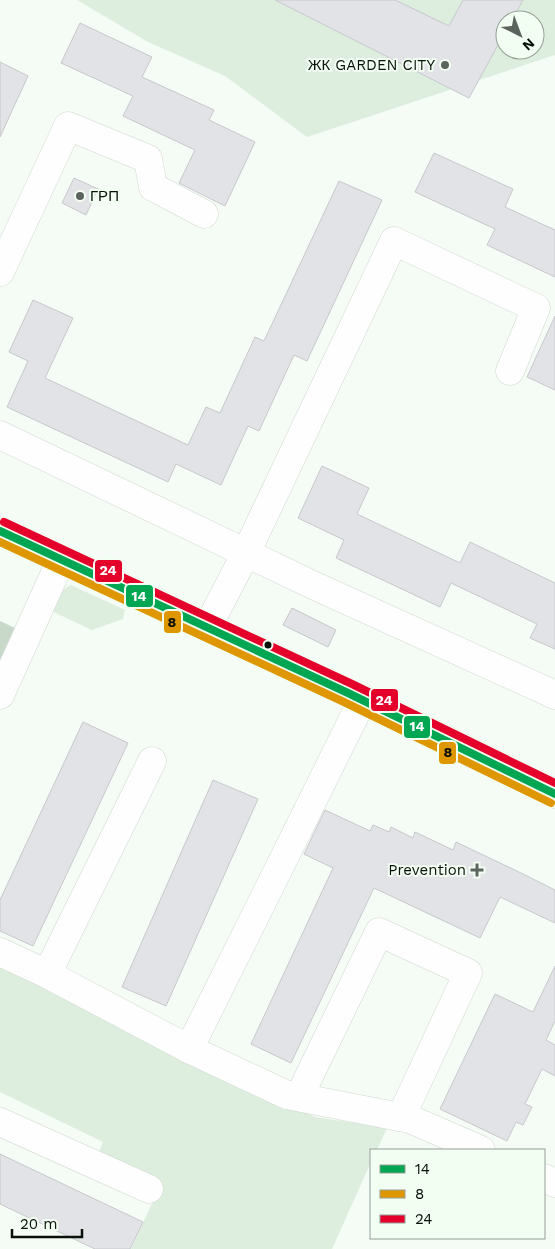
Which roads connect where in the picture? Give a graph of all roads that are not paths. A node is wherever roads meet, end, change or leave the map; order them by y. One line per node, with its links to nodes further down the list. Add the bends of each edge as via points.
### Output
1 (204, 214): 2 (street, via 153,187 148,160 68,126)
2 (0, 272)
3 (510, 371): 6 (street, via 536,308 394,241)
4 (0, 435): 6 (street)
5 (0, 531): 7 (street)
6 (246, 552): 8 (street); 10 (street)
7 (61, 560): 8 (street); 9 (street)
8 (207, 628): 11 (street)
9 (0, 695)
10 (555, 695)
11 (363, 699): 13 (street); 16 (street)
12 (152, 761): 15 (street)
13 (555, 794)
14 (0, 952): 15 (street)
15 (47, 974): 16 (street)
16 (188, 1048): 17 (street, via 288,1095)
17 (299, 1097): 18 (street); 18 (street, via 379,932 468,973)
18 (401, 1117): 20 (street)
19 (0, 1122): 21 (street)
20 (479, 1149)
21 (149, 1189)

